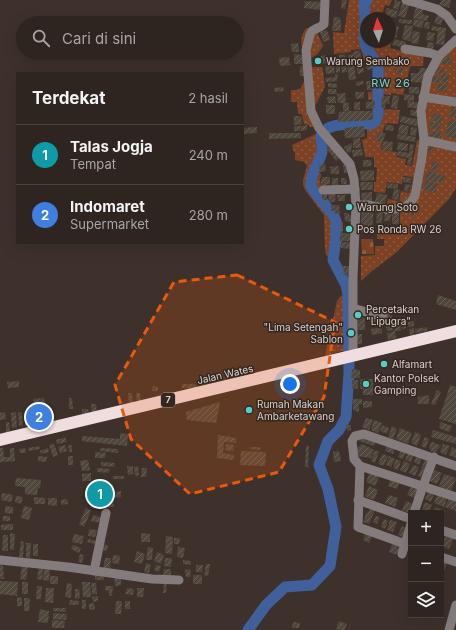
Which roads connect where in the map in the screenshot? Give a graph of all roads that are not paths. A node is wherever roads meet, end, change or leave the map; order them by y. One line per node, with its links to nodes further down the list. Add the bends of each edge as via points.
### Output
1 (325, 0): 11 (street, via 324,24 312,31 306,50 311,110 324,132 350,164)
2 (406, 0): 3 (street, via 437,9 447,16)
3 (456, 29)
4 (456, 40): 6 (street)
5 (405, 49): 6 (street)
6 (438, 56): 7 (street, via 428,76)
7 (423, 97): 8 (street); 9 (street, via 421,118)
8 (456, 102)
9 (424, 140): 10 (street); 13 (street, via 415,196 411,202 391,210)
10 (456, 147)
11 (355, 189): 12 (street); 13 (street)
12 (323, 190)
13 (356, 205): 14 (street)
14 (353, 308): 15 (street); 17 (street)
15 (383, 317)
16 (456, 330): 17 (highway, Jalan Wates / 7)
17 (352, 356): 18 (highway, Jalan Wates / 7)
18 (0, 440)
19 (434, 457): 20 (street, via 359,434 352,442 354,459); 21 (street); 22 (street)
20 (360, 466): 22 (street); 24 (street)
21 (456, 466)
22 (423, 486): 23 (street); 25 (street)
23 (456, 497)
24 (358, 500): 27 (street); 30 (street, via 359,528)
25 (415, 510)
26 (106, 513): 35 (street)
27 (408, 518)
28 (444, 531): 29 (street)
29 (456, 535)
30 (408, 545): 31 (street)
31 (402, 554)
32 (444, 557): 34 (street)
33 (0, 560): 35 (street)
34 (456, 562)
35 (94, 571): 36 (street)
36 (179, 580)
37 (456, 604): 38 (street)
38 (449, 630)

